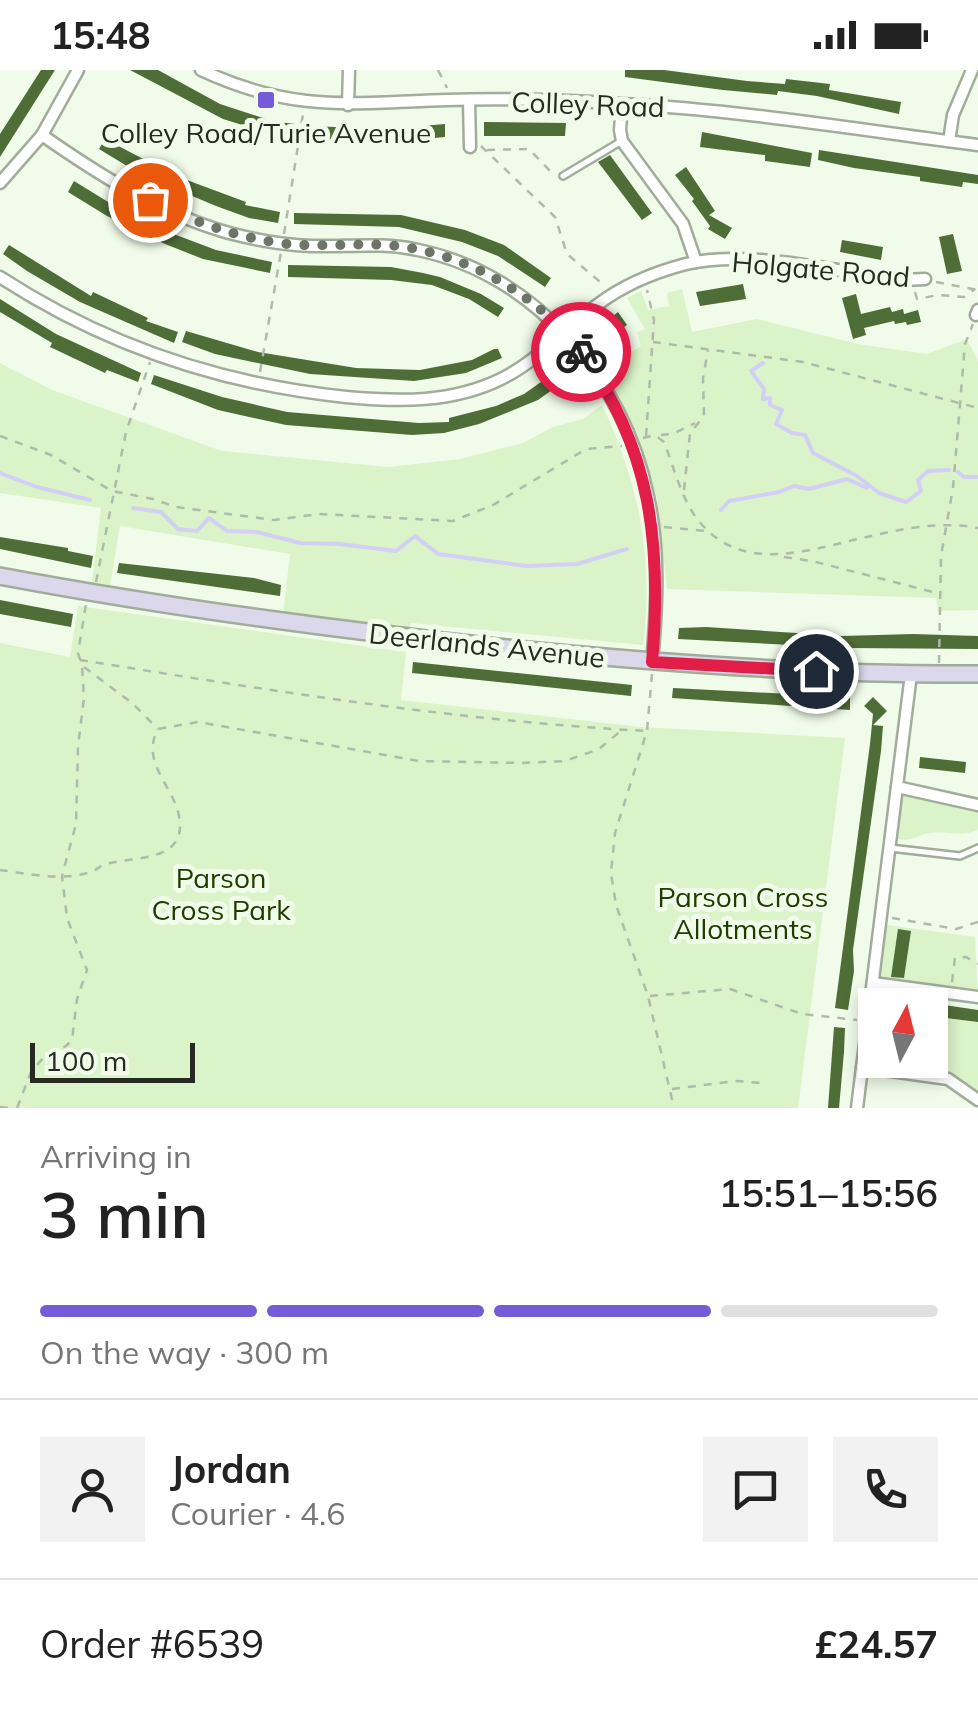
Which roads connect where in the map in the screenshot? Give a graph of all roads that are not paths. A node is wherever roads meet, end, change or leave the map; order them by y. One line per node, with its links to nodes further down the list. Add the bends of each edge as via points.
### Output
1 (78, 70): 8 (street)
2 (201, 70): 7 (street, Colley Road, via 276,97)
3 (349, 70): 7 (street)
4 (972, 70): 10 (street)
5 (469, 100): 6 (street, Colley Road); 7 (street, Colley Road); 12 (street)
6 (622, 104): 9 (street); 10 (street, Colley Road)
7 (348, 105)
8 (42, 134): 14 (street); 18 (street, via 120,186 228,232 282,244 390,246 445,256 517,292)
9 (622, 141): 13 (lane); 15 (street, via 683,224)
10 (948, 141): 11 (street, Colley Road)
11 (978, 145)
12 (470, 148)
13 (562, 176)
14 (0, 183)
15 (696, 262): 17 (street, Holgate Road, via 750,260); 18 (street, Holgate Road, via 614,294)
16 (0, 277): 18 (street, Holgate Road, via 80,324 152,355 258,384 338,396 429,400 469,392 505,377)
17 (925, 280)
18 (565, 331): 20 (street, via 600,381 644,481 657,606)
19 (0, 576): 20 (street, Deerlands Avenue, via 324,628)
20 (652, 662): 21 (street, Deerlands Avenue)
21 (911, 674): 22 (street, Deerlands Avenue); 23 (street)
22 (978, 674)
23 (898, 787): 24 (street); 25 (street)
24 (978, 805)
25 (890, 848): 26 (lane, via 960,856); 27 (street)
26 (978, 848)
27 (874, 983): 28 (street); 29 (street)
28 (873, 988)
29 (978, 997)
30 (861, 1078): 33 (street)
31 (941, 1078): 32 (street)
32 (978, 1100)
33 (857, 1108)

